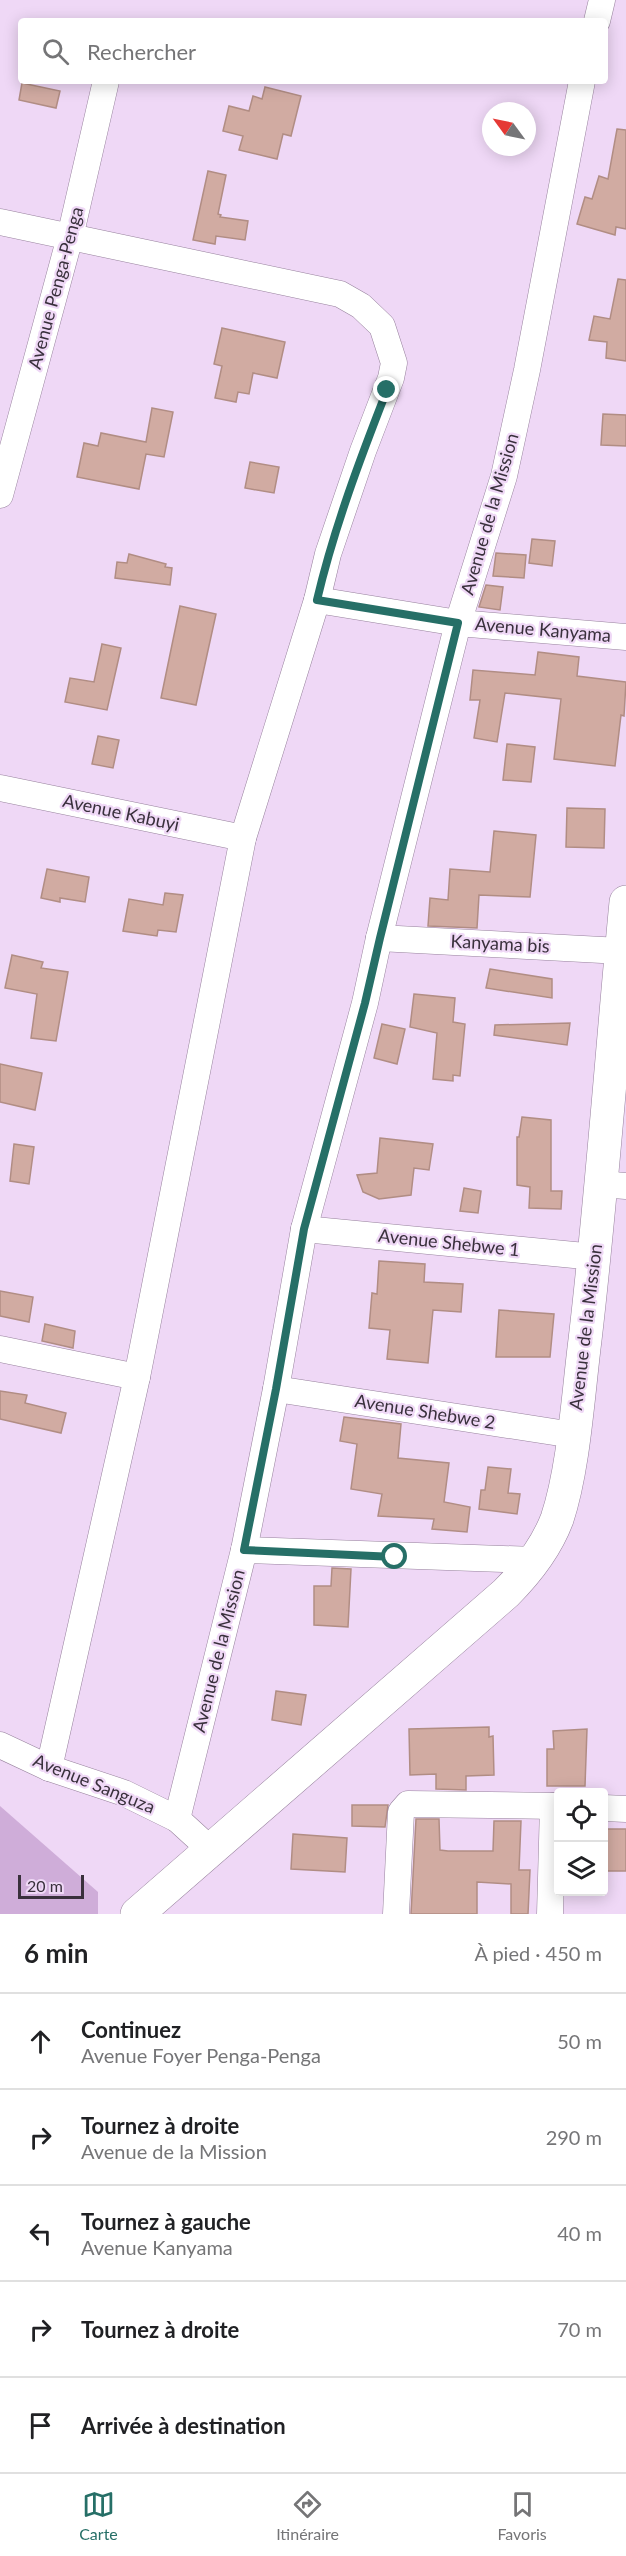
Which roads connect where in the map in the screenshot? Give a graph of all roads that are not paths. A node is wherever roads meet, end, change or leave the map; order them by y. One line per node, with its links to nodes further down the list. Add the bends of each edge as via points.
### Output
1 (602, 0): 2 (street)
2 (598, 18)
3 (105, 84): 6 (street, Avenue Penga-Penga)
4 (581, 84): 9 (street, Avenue de la Mission, via 504,476)
5 (0, 222): 6 (street)
6 (70, 237): 7 (street, Avenue Penga-Penga); 8 (street, via 340,294 361,306 382,326 394,363 391,378 343,508)
7 (0, 495)
8 (317, 600): 9 (street, Avenue Kanyama); 12 (street)
9 (458, 623): 10 (street, Avenue Kanyama); 14 (street, Avenue de la Mission)
10 (626, 637)
11 (0, 788): 12 (street, Avenue Kabuyi)
12 (243, 838): 20 (street)
13 (626, 902): 15 (street, Avenue de la Mission)
14 (380, 938): 15 (street, Kanyama bis); 17 (street, Avenue de la Mission)
15 (621, 951): 16 (street, Avenue de la Mission)
16 (613, 1185): 18 (street, Avenue de la Mission)
17 (304, 1229): 18 (street, Avenue Shebwe 1); 21 (street, Avenue de la Mission)
18 (595, 1257): 22 (street, Avenue de la Mission)
19 (0, 1349): 20 (street)
20 (137, 1377): 26 (street)
21 (276, 1389): 22 (street, Avenue Shebwe 2); 23 (street, Avenue de la Mission)
22 (573, 1435): 24 (street, Avenue de la Mission, via 557,1519)
23 (244, 1550): 24 (street); 30 (street, Avenue de la Mission)
24 (535, 1560): 32 (street, Avenue de la Mission, via 506,1593)
25 (0, 1745): 26 (street, Avenue Sanguza)
26 (49, 1768): 30 (street, Avenue Sanguza, via 124,1793)
27 (554, 1806): 34 (street, via 408,1804 401,1812)
28 (608, 1808): 29 (street)
29 (626, 1809)
30 (177, 1819): 32 (street, Avenue Sanguza)
31 (554, 1842): 35 (street)
32 (212, 1851): 33 (street, Avenue de la Mission)
33 (137, 1914)
34 (396, 1914)
35 (550, 1914)

